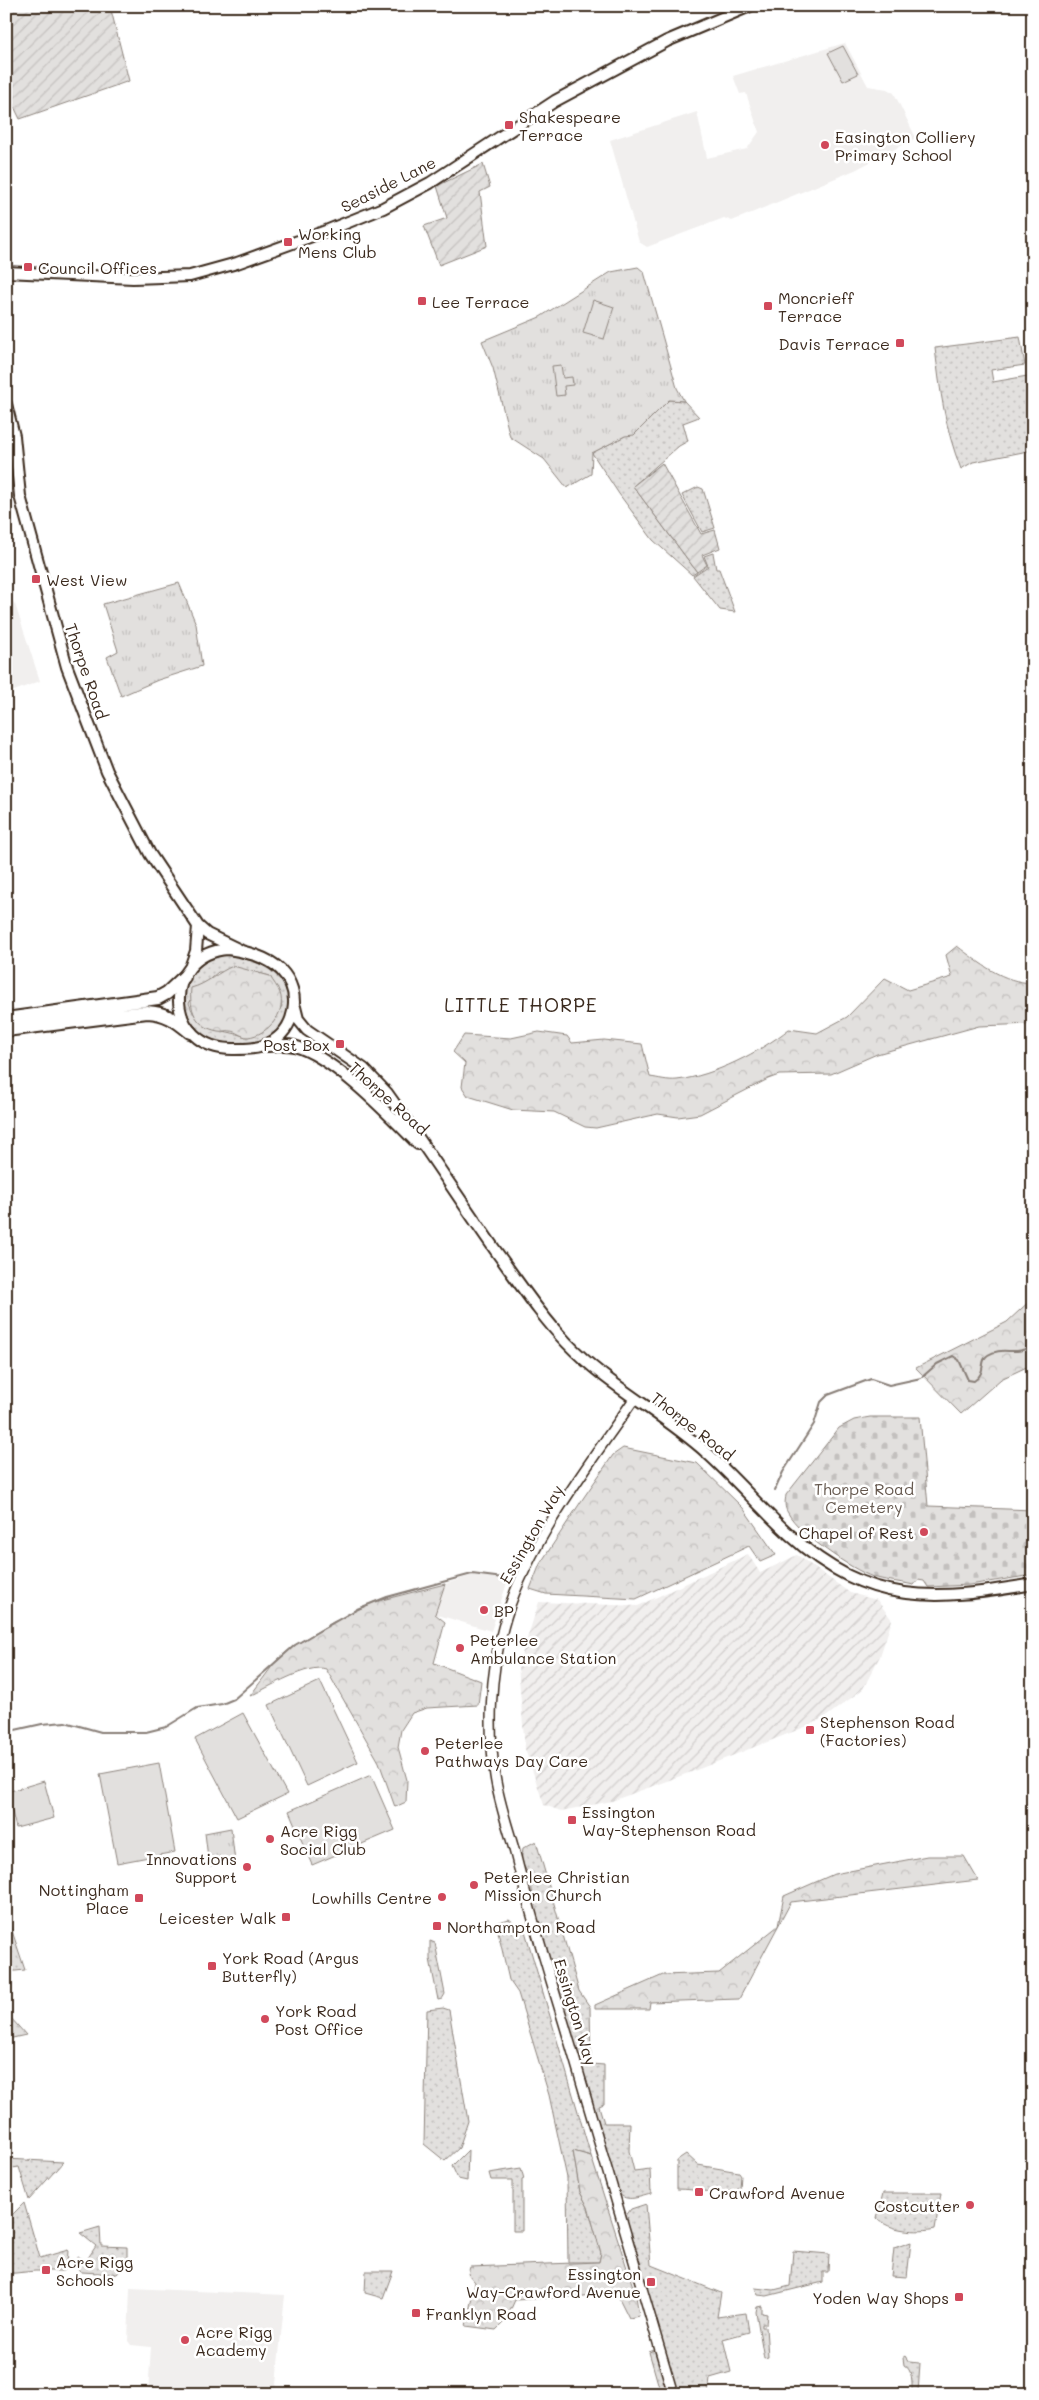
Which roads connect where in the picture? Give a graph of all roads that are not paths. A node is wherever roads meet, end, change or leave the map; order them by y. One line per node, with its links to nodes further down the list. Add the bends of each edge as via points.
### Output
1 (750, 6): 2 (main road, Seaside Lane, via 690,30 555,101 430,183 383,208 237,263 190,276 133,278)
2 (6, 272)
3 (6, 404): 4 (main road, Thorpe Road, via 14,436 22,502 70,675 107,770 150,854)
4 (198, 926): 5 (main road, Thorpe Road); 6 (main road)
5 (240, 950): 6 (main road, via 218,950); 8 (main road, via 281,970 292,989)
6 (191, 966): 7 (main road)
7 (184, 977): 9 (highway, via 158,998); 11 (main road, via 179,1004)
8 (294, 1007): 12 (main road, via 285,1030); 13 (main road, Thorpe Road, via 307,1030 364,1069 387,1093)
9 (6, 1019)
10 (6, 1030): 11 (highway, via 147,1012 175,1019)
11 (190, 1032): 12 (main road, via 211,1046 230,1049)
12 (264, 1046): 13 (main road, Thorpe Road, via 296,1046 326,1063 369,1096)
13 (435, 1162): 14 (main road, Thorpe Road, via 548,1322 599,1372)
14 (634, 1399): 15 (main road, Thorpe Road, via 705,1451 790,1536 818,1559 861,1582 882,1590 922,1596 971,1595); 16 (street, Essington Way, via 552,1522 512,1597 495,1669 492,1740 502,1809 528,1908)
15 (1033, 1584)
16 (673, 2394)

